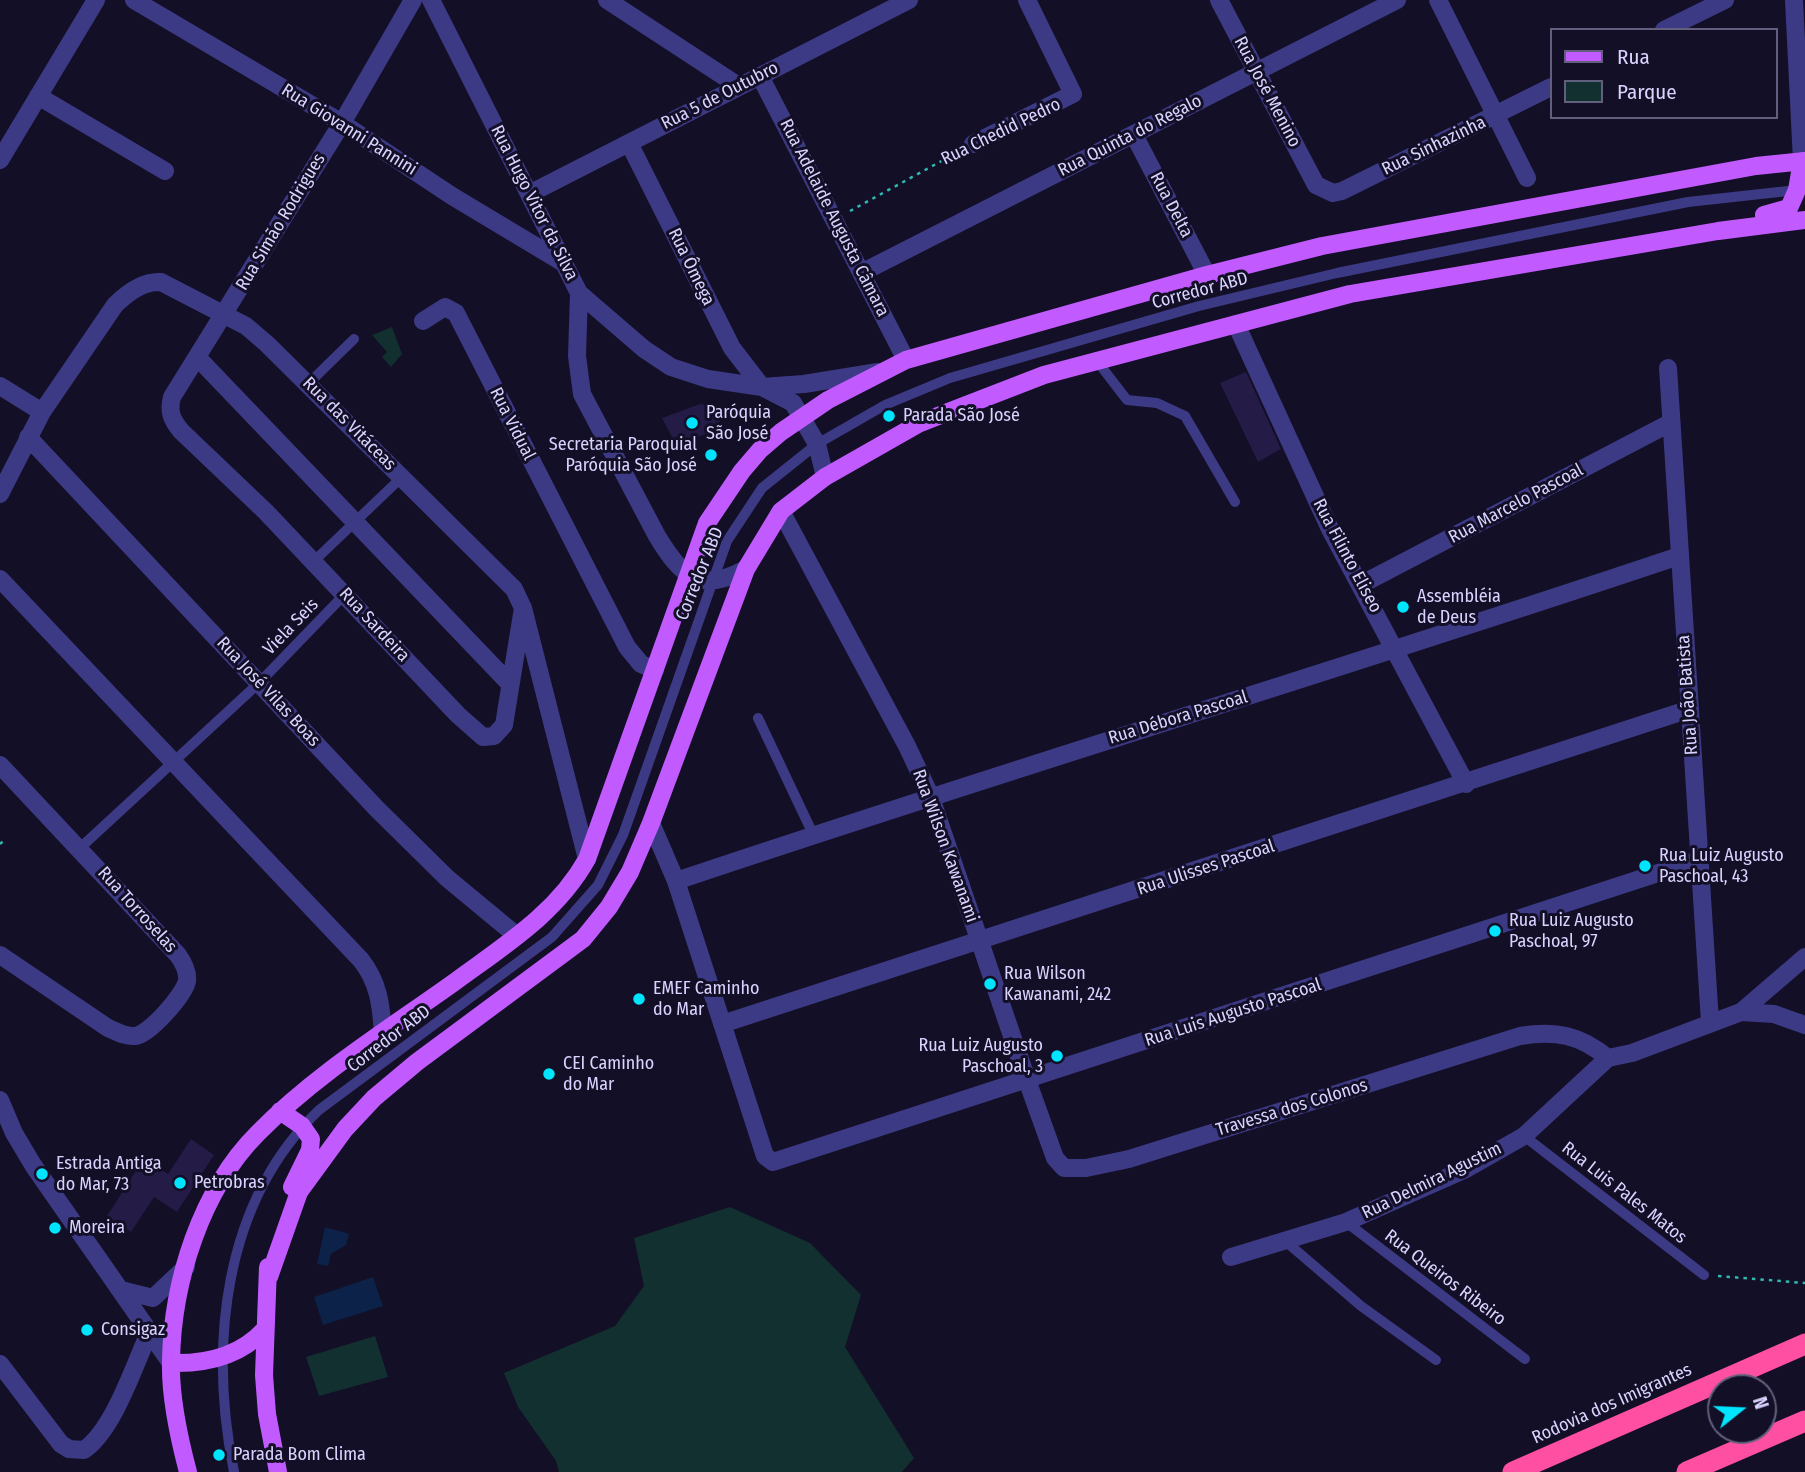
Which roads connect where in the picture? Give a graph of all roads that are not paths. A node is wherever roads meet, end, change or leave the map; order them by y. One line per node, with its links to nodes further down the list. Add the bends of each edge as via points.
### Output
1 (96, 0): 20 (street)
2 (134, 0): 22 (street, Rua Giovanni Pannini)
3 (431, 0): 32 (street, Rua Hugo Vitor da Silva)
4 (609, 0): 18 (street)
5 (909, 0): 17 (street, Rua 5 de Outubro)
6 (1027, 0): 25 (street, Rua Chedid Pedro, via 1073,94)
7 (1219, 0): 16 (street, Rua José Menino)
8 (1397, 0): 16 (street, Rua Quinta do Regalo)
9 (1438, 0): 21 (street)
10 (1725, 0): 13 (street)
11 (1794, 0): 14 (street)
12 (410, 1): 22 (street, Rua Simão Rodrigues)
13 (1668, 28)
14 (1800, 34): 15 (street)
15 (1802, 70): 27 (street)
16 (1256, 72): 23 (street, Rua Quinta do Regalo); 30 (street, Rua José Menino)
17 (760, 76): 18 (street, Rua 5 de Outubro); 36 (street, Rua Adelaide Augusta Câmara)
18 (737, 85): 24 (street, Rua 5 de Outubro)
19 (1549, 88): 21 (street, Rua Sinhazinha)
20 (38, 96): 26 (street); 28 (street)
21 (1496, 115): 29 (street); 30 (street, Rua Sinhazinha, via 1342,191 1324,191)
22 (342, 122): 35 (street, Rua Giovanni Pannini); 39 (street, Rua Simão Rodrigues)
23 (1134, 135): 36 (street, Rua Quinta do Regalo); 37 (street, Rua Delta)
24 (629, 143): 32 (street, Rua 5 de Outubro); 50 (street, Rua Ômega, via 732,348)
25 (973, 144)
26 (0, 160)
27 (1804, 161): 31 (main road); 37 (main road, via 1322,246)
28 (165, 171)
29 (1527, 178)
30 (1316, 185)
31 (1801, 190): 34 (main road, via 1786,210 1745,218); 56 (lane, Corredor ABD, via 1675,205 1337,273 1199,306 950,378 885,405)
32 (531, 193): 35 (street, Rua Hugo Vitor da Silva)
33 (1805, 220): 34 (main road)
34 (1718, 230): 41 (main road, via 1350,294)
35 (562, 262): 38 (street, Rua Hugo Vitor da Silva)
36 (863, 272): 44 (street, Rua Adelaide Augusta Câmara)
37 (1208, 275): 44 (main road)
38 (579, 293): 50 (street, Rua Hugo Vitor da Silva, via 671,367 708,379); 66 (street, via 577,356 582,394 657,536)
39 (225, 315): 43 (street, Rua Simão Rodrigues); 48 (street, Rua das Vitáceas, via 246,326); 52 (street, Rua das Vitáceas, via 161,282 144,285 115,305)
40 (423, 321): 73 (street, Rua Vidual, via 445,307 456,313 627,647 641,664)
41 (1236, 324): 45 (main road); 69 (street, Rua Filinto Eliseo, via 1295,458)
42 (354, 339): 48 (lane)
43 (197, 357): 51 (street, Rua Simão Rodrigues); 62 (street)
44 (906, 360): 47 (main road)
45 (1097, 361): 58 (main road, via 1044,375 919,423); 60 (lane, via 1126,400 1157,403 1185,416)
46 (1668, 368): 54 (street, Rua João Batista)
47 (878, 372): 50 (street, Rua Hugo Vitor da Silva); 53 (main road)
48 (310, 383): 57 (street, Rua das Vitáceas)
49 (0, 386): 52 (street)
50 (762, 387): 53 (street, Rua Hugo Vitor da Silva, via 789,398)
51 (169, 407): 64 (street, Rua Sardeira, via 181,431)
52 (42, 412): 55 (street, Rua das Vitáceas)
53 (802, 416): 56 (street, Rua Hugo Vitor da Silva); 66 (main road, via 742,471 707,523)
54 (1670, 423): 63 (street, Rua João Batista); 69 (street, Rua Marcelo Pascoal)
55 (28, 438): 59 (street, Rua das Vitáceas); 74 (street, Rua José Vilas Boas)
56 (817, 444): 58 (street, Rua Hugo Vitor da Silva); 68 (lane, Corredor ABD, via 762,488 727,541)
57 (402, 477): 62 (lane); 71 (street, Rua das Vitáceas, via 514,589)
58 (825, 477): 61 (main road)
59 (0, 494)
60 (1235, 502)
61 (781, 511): 65 (main road); 81 (street, Rua Wilson Kawanami)
62 (356, 521): 64 (lane); 75 (street)
63 (1679, 556): 72 (street, Rua Débora Pascoal); 76 (street, Rua João Batista)
64 (313, 562): 70 (street, Rua Sardeira)
65 (746, 569): 68 (street); 82 (main road)
66 (687, 575): 68 (street); 73 (main road)
67 (0, 579): 78 (street)
68 (711, 583): 103 (lane, Corredor ABD, via 623,835 598,886 552,937)
69 (1362, 584): 72 (street, Rua Filinto Eliseo)
70 (345, 594): 74 (lane, Viela Seis); 75 (street, Rua Sardeira, via 483,737 494,736 504,725)
71 (523, 608): 75 (street, Rua Sardeira); 86 (street, Rua das Vitáceas)
72 (1397, 650): 80 (street, Rua Filinto Eliseo); 81 (street, Rua Débora Pascoal)
73 (655, 670): 86 (main road)
74 (260, 682): 78 (lane, Viela Seis); 90 (street, Rua José Vilas Boas, via 367,799 447,878)
75 (510, 684)
76 (1690, 709): 80 (street, Rua Ulisses Pascoal); 88 (street, Rua João Batista)
77 (758, 718): 83 (lane)
78 (172, 763): 84 (lane, Viela Seis); 98 (street, via 361,960 376,981)
79 (0, 765): 84 (street, Rua Torroselas)
80 (1466, 784): 91 (street, Rua Ulisses Pascoal)
81 (930, 795): 83 (street, Rua Débora Pascoal); 91 (street, Rua Wilson Kawanami)
82 (651, 823): 85 (street); 87 (main road)
83 (813, 834): 89 (street, Rua Débora Pascoal)
84 (80, 848): 92 (street, Rua Torroselas, via 178,955 186,972 183,990 146,1032 127,1036)
85 (665, 855): 87 (street); 89 (street)
86 (587, 859): 90 (main road, via 556,904)
87 (635, 859): 110 (main road, via 609,907 583,939 417,1062 345,1129 299,1192)
88 (1698, 860): 95 (street, Rua João Batista); 100 (street, Rua Luis Augusto Pascoal)
89 (676, 881): 96 (street)
90 (517, 936): 98 (main road)
91 (979, 941): 96 (street, Rua Ulisses Pascoal); 100 (street, Rua Wilson Kawanami)
92 (0, 955)
93 (1805, 957): 94 (street)
94 (1741, 1012): 95 (street, Rua Delmira Agustim); 97 (street, Rua Delmira Agustim, via 1774,1014)
95 (1710, 1022): 99 (street, Rua Delmira Agustim, via 1632,1054)
96 (722, 1024): 100 (street, Rua Luis Augusto Pascoal, via 768,1160 779,1161)
97 (1805, 1025)
98 (383, 1033): 102 (main road)
99 (1608, 1058): 100 (street, Travessa dos Colonos, via 1590,1043 1548,1031 1520,1036 1129,1159 1071,1170 1055,1158); 104 (street, Rua Delmira Agustim)
100 (1027, 1080)
101 (0, 1100): 111 (street, via 33,1165)
102 (280, 1111): 103 (main road); 108 (main road, via 231,1165 211,1200)
103 (302, 1126): 110 (main road, via 311,1146 273,1231); 115 (lane, Corredor ABD, via 250,1211 237,1248 227,1289)
104 (1524, 1136): 105 (street, Rua Delmira Agustim, via 1466,1169); 109 (lane, Rua Luis Pales Matos)
105 (1346, 1222): 106 (street, Rua Delmira Agustim); 116 (lane, Rua Queiros Ribeiro)
106 (1283, 1240): 107 (street, Rua Delmira Agustim); 117 (lane, via 1361,1306)
107 (1231, 1256)
108 (186, 1267): 111 (street, via 153,1298); 118 (main road)
109 (1704, 1275)
110 (269, 1277): 112 (main road)
111 (121, 1290): 113 (street)
112 (264, 1330): 115 (main road); 123 (main road, via 267,1414)
113 (149, 1333): 118 (street); 119 (street, via 116,1405 84,1450 61,1444)
114 (1805, 1344): 124 (highway, Rodovia dos Imigrantes)
115 (222, 1357): 118 (main road); 122 (lane, Corredor ABD)
116 (1525, 1359)
117 (1436, 1360)
118 (171, 1363): 121 (main road)
119 (0, 1364)
120 (1805, 1421): 125 (highway)
121 (188, 1472)
122 (234, 1472)
123 (278, 1472)
124 (1513, 1472)
125 (1687, 1472)

